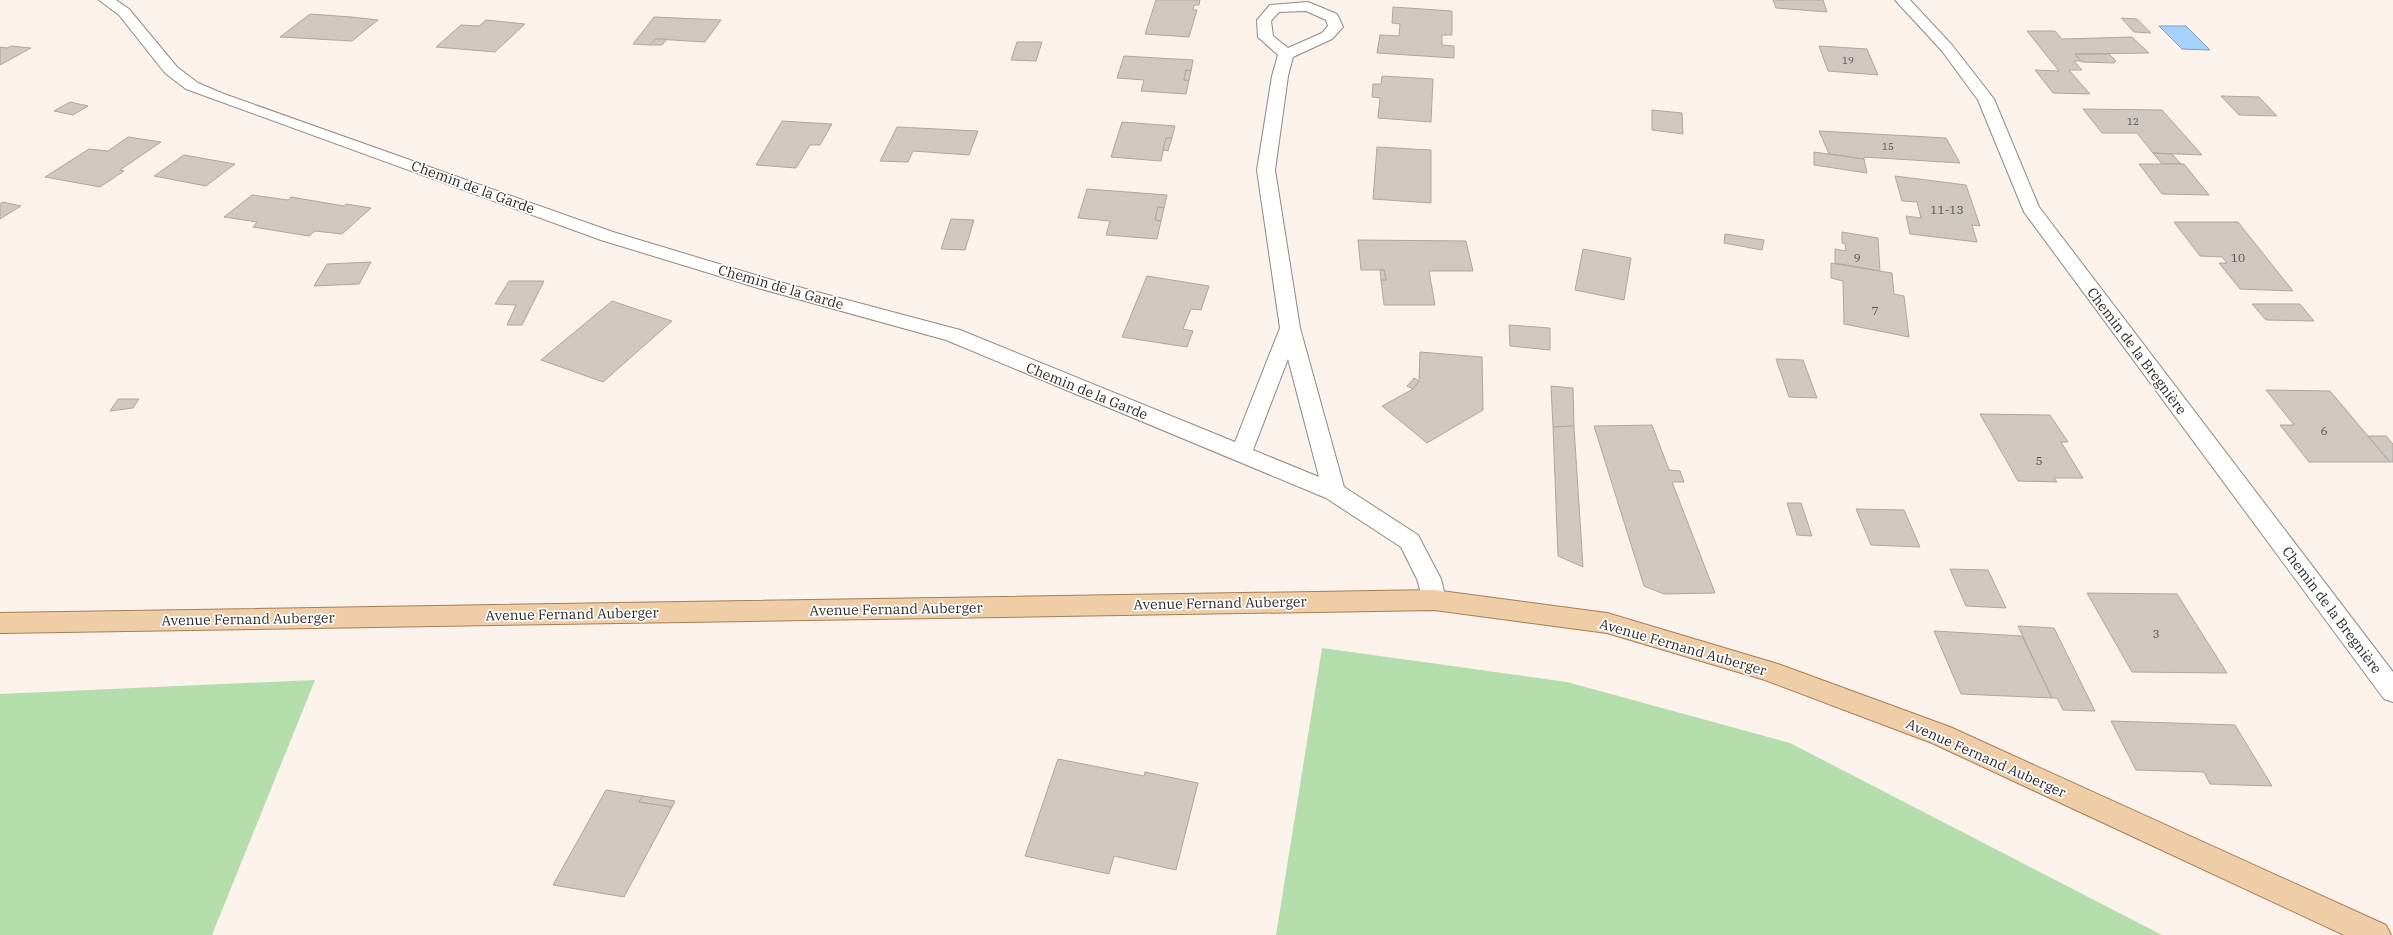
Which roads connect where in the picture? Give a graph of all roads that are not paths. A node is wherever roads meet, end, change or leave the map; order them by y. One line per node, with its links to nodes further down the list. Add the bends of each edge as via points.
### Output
1 (106, 0): 5 (street, Chemin de la Garde, via 124,12 171,70 192,86 218,97 607,236 765,284 953,336)
2 (1902, 0): 9 (street, Chemin de la Bregnière, via 1947,48 1986,100 2030,208)
3 (1286, 54): 3 (street, via 1327,36 1336,27 1332,16 1308,6 1275,8 1264,20 1266,37); 4 (street, via 1280,76 1266,170)
4 (1290, 328): 5 (street); 6 (street)
5 (1241, 454): 6 (street, Chemin de la Garde)
6 (1334, 492): 7 (street, Chemin de la Garde, via 1410,541 1429,579)
7 (1434, 600): 8 (main road, Avenue Fernand Auberger); 10 (main road, Avenue Fernand Auberger, via 1607,623 1769,671 1941,735)
8 (0, 623)
9 (2393, 691)
10 (2376, 935)

